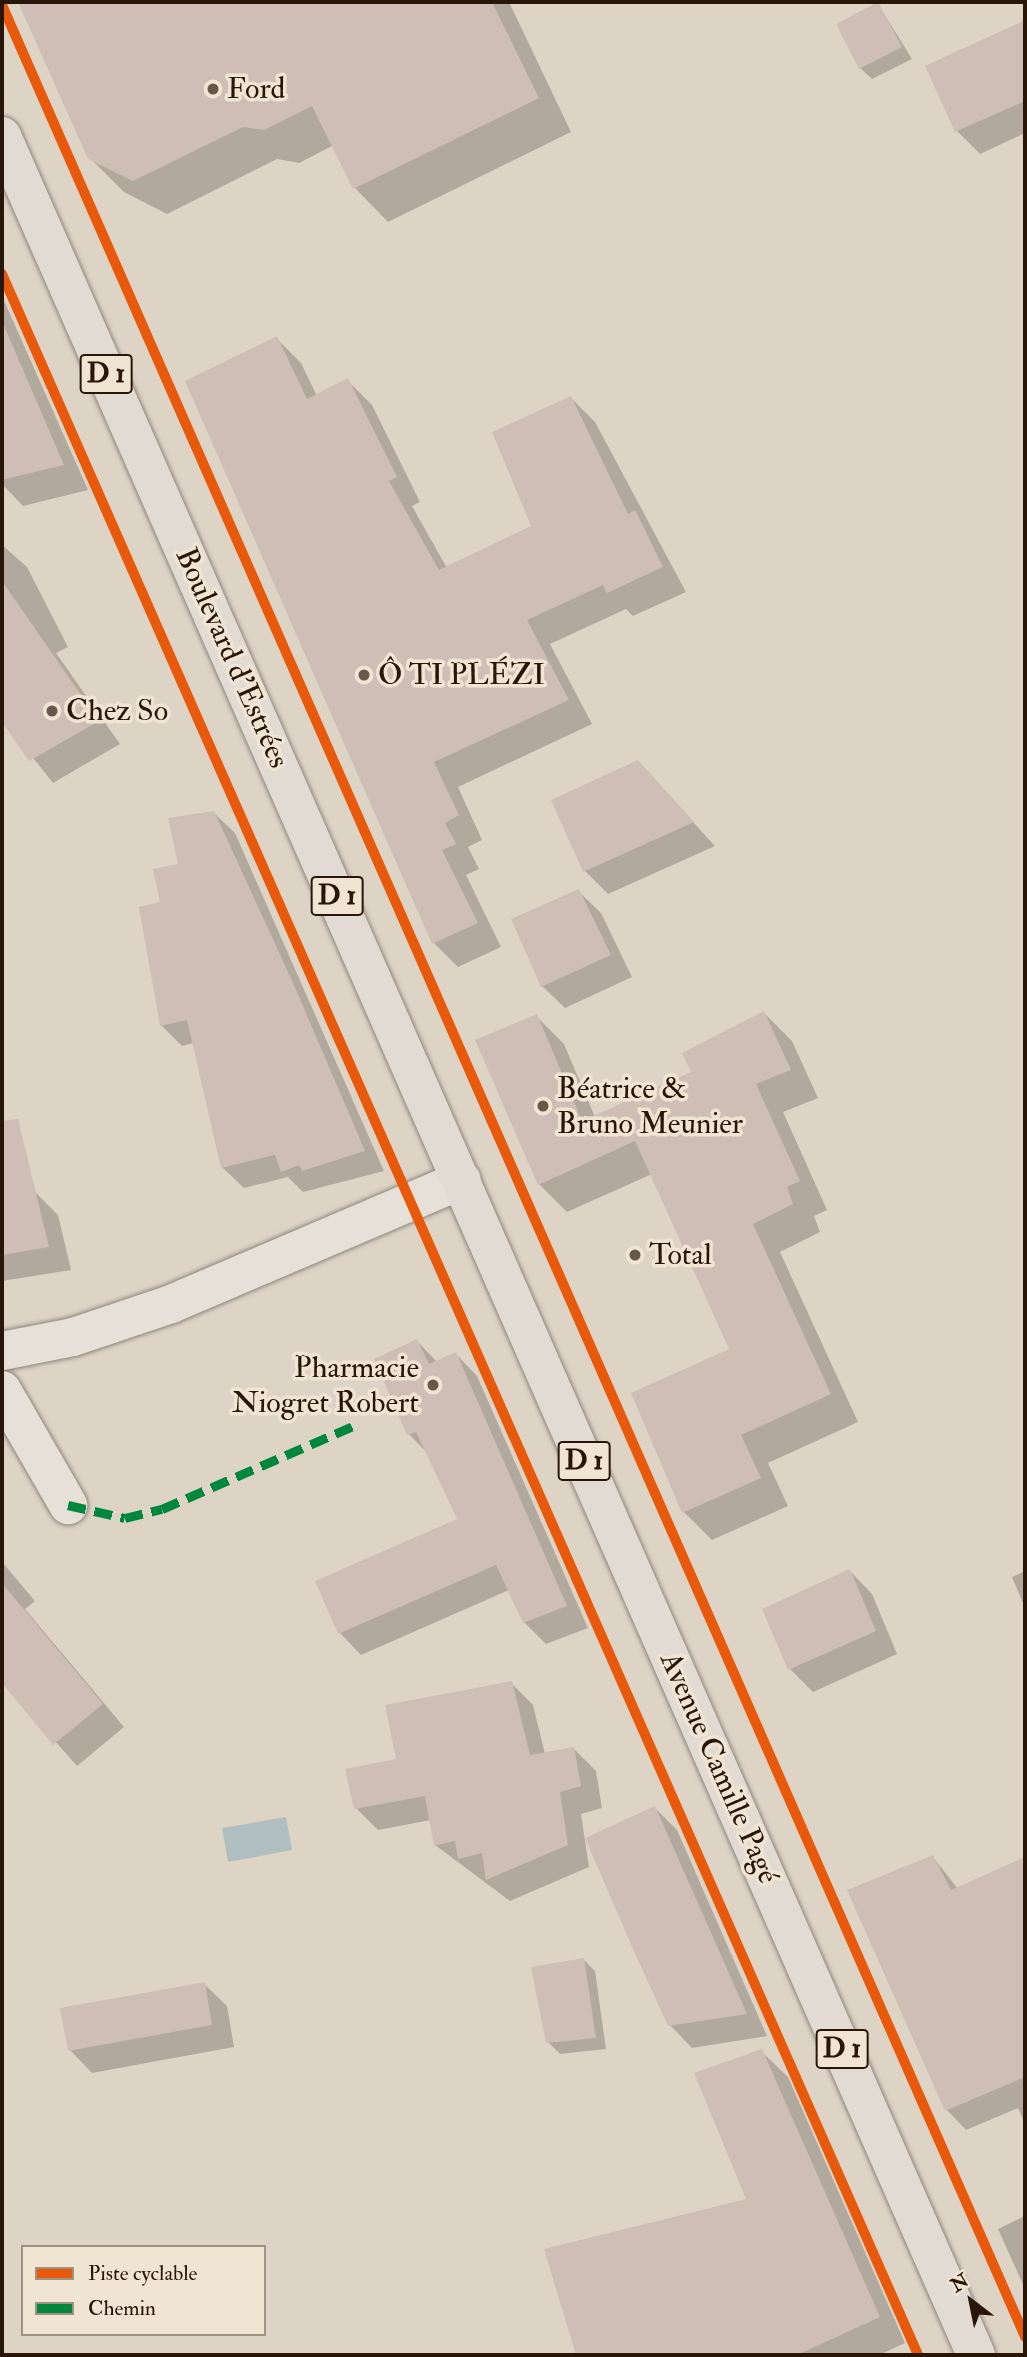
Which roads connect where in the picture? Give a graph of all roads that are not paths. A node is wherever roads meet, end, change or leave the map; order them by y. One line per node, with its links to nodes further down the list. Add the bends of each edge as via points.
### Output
1 (2, 136): 2 (main road, Boulevard d'Estrées / D 1)
2 (462, 1180): 3 (street, via 171,1304 74,1337); 6 (main road, Avenue Camille Pagé / D 1)
3 (2, 1351)
4 (2, 1390): 5 (street)
5 (68, 1505)
6 (976, 2355)

